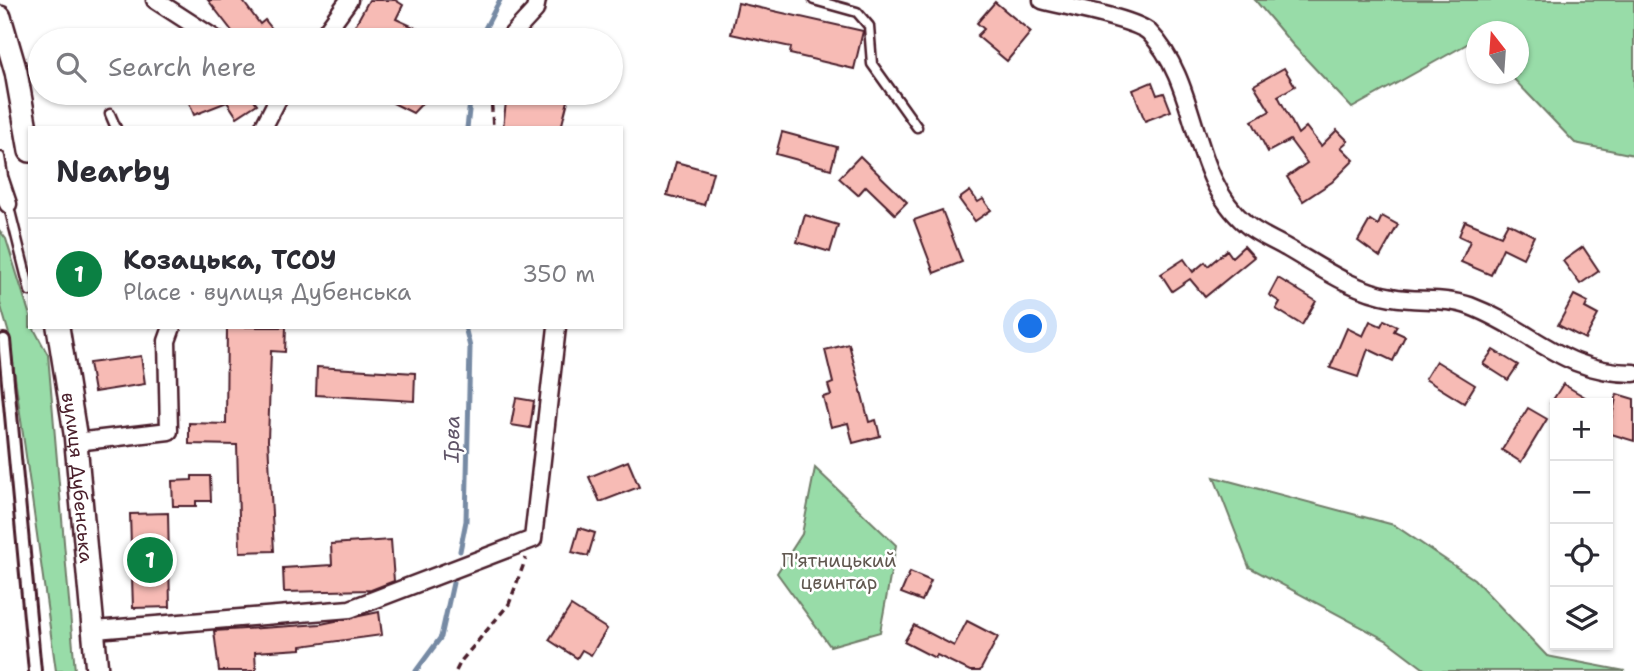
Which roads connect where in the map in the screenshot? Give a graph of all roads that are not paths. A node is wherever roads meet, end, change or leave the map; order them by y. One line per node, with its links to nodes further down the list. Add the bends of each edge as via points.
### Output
1 (155, 0): 6 (street)
2 (349, 0): 7 (street)
3 (537, 0): 8 (street, via 535,10)
4 (814, 0): 14 (lane, via 857,12 869,26 872,64)
5 (1042, 0): 26 (street, via 1148,31 1173,69 1218,191 1245,224 1334,278 1391,297 1468,305 1513,326 1564,359 1604,373)
6 (201, 28)
7 (329, 28)
8 (518, 28)
9 (3, 35): 15 (main road, via 16,72)
10 (271, 105): 13 (street)
11 (110, 114): 12 (lane)
12 (115, 126)
13 (263, 126)
14 (917, 127)
15 (28, 140)
16 (0, 157): 18 (lane)
17 (0, 180): 18 (street)
18 (4, 205): 19 (lane)
19 (28, 284)
20 (50, 329): 25 (lane)
21 (58, 329): 25 (main road, вулиця Дубенська)
22 (171, 329): 27 (street, via 167,341 169,431)
23 (557, 329): 28 (street, via 533,539 350,609)
24 (5, 340): 29 (street)
25 (63, 354): 27 (main road, вулиця Дубенська)
26 (1634, 373)
27 (76, 442): 28 (main road, вулиця Дубенська)
28 (95, 630): 30 (main road, вулиця Дубенська)
29 (35, 671)
30 (97, 671)

